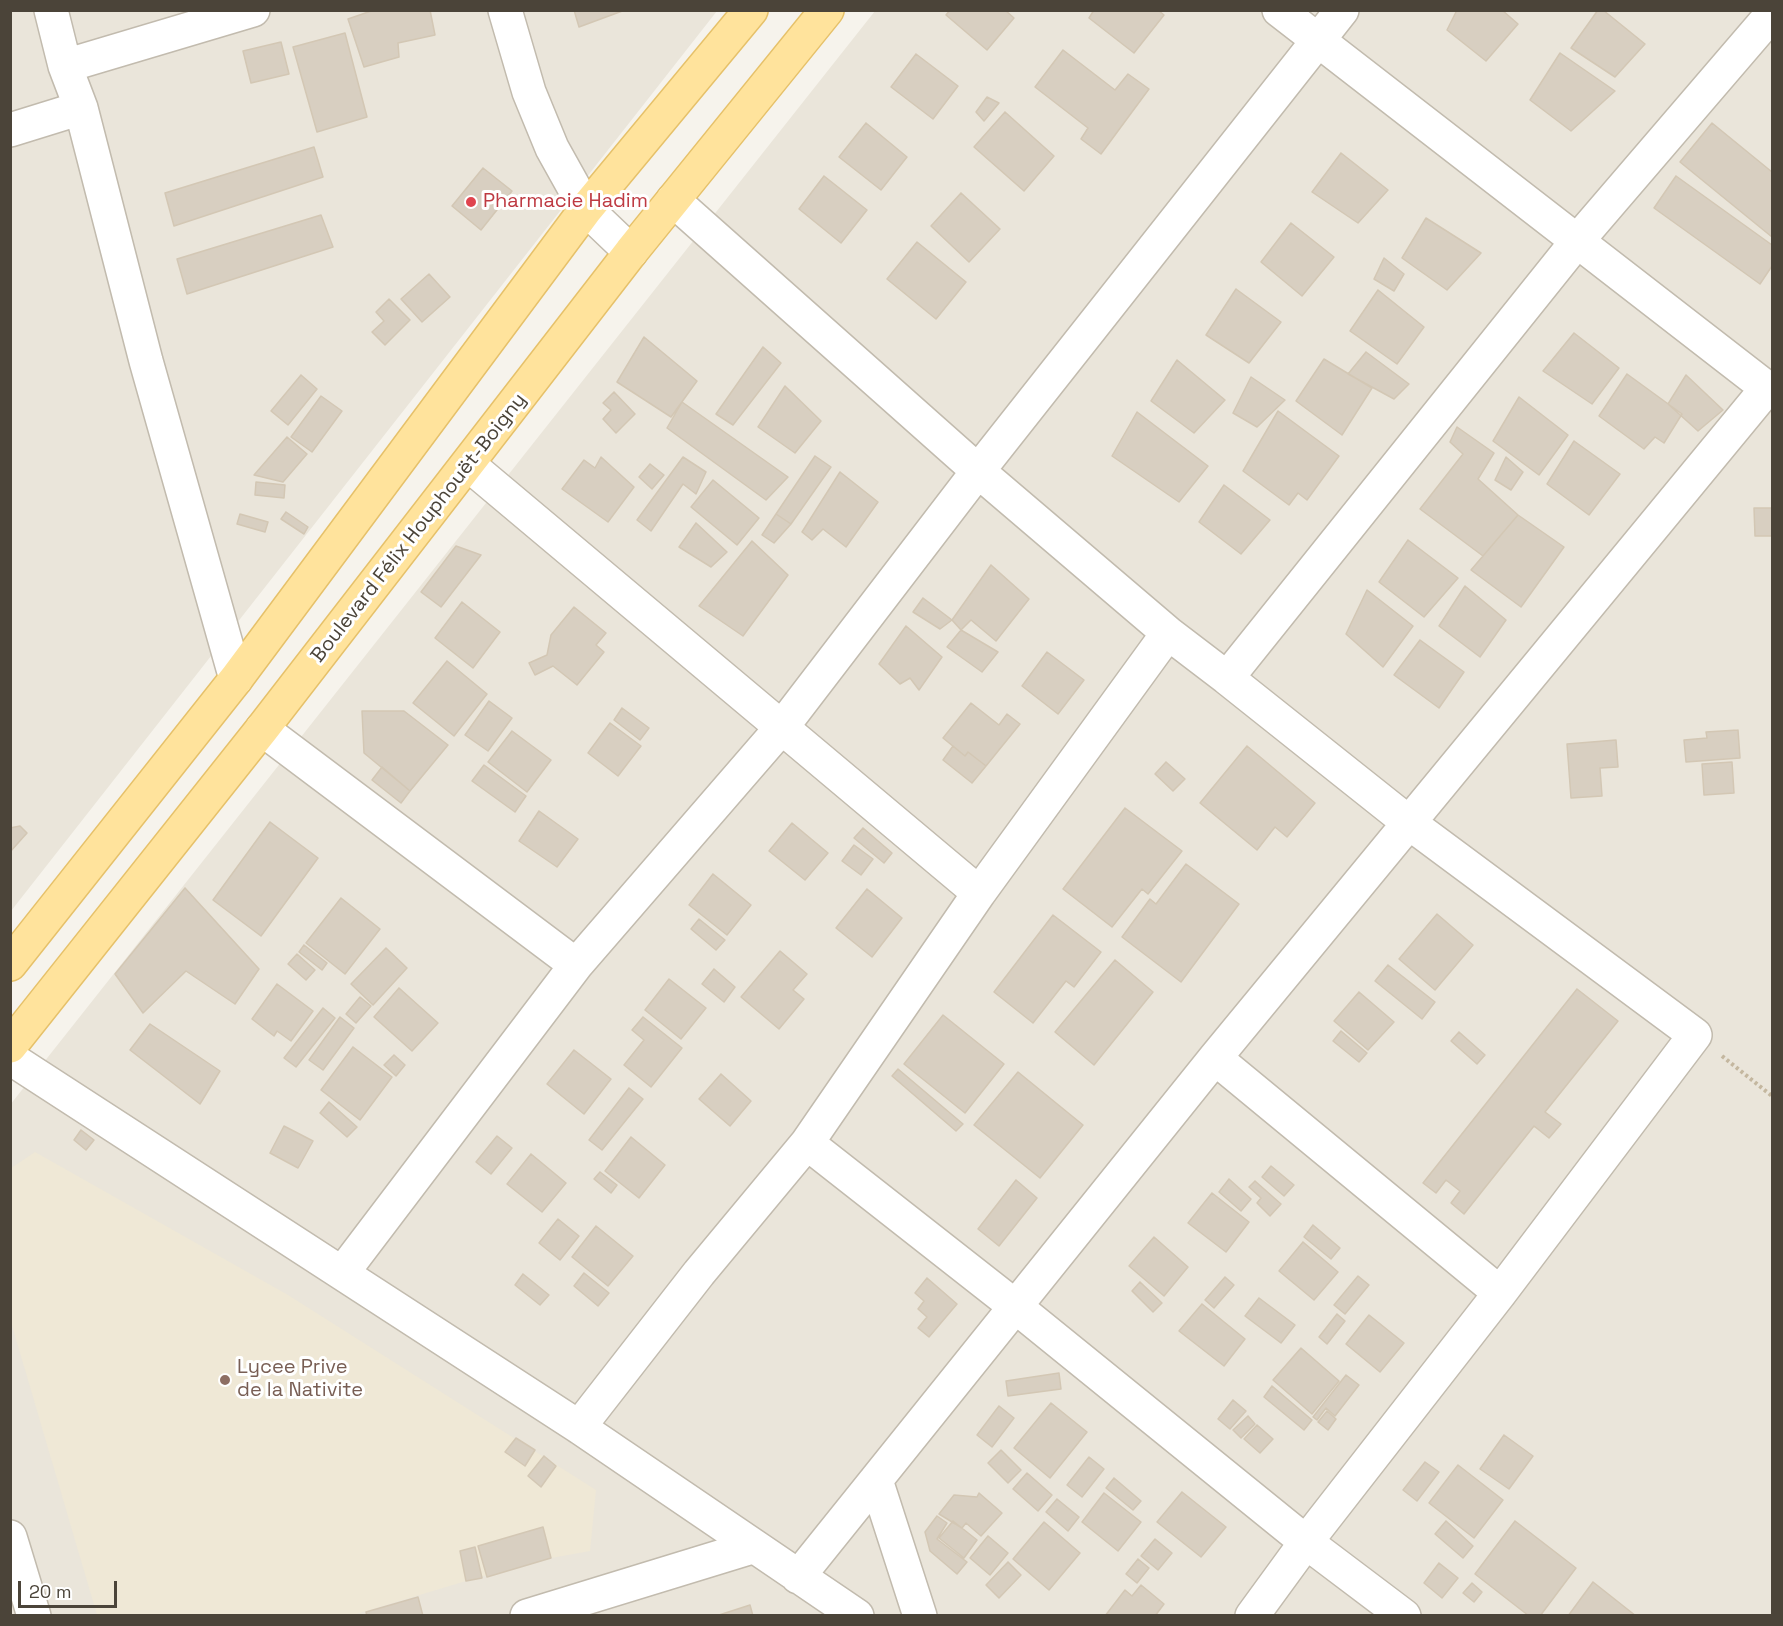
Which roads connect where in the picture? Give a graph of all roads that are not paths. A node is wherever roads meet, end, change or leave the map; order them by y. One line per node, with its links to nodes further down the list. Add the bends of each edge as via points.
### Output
1 (51, 10): 10 (street)
2 (253, 10): 10 (street)
3 (505, 10): 14 (street, via 529,92 552,148)
4 (751, 10): 14 (main road)
5 (827, 10): 13 (main road, Boulevard Félix Houphouët-Boigny)
6 (1280, 10): 9 (street)
7 (1342, 10): 9 (street)
8 (1773, 14): 15 (street)
9 (1318, 41): 15 (street); 19 (street)
10 (65, 66): 11 (street)
11 (81, 108): 12 (street); 22 (street, via 146,361)
12 (10, 130)
13 (673, 200): 16 (main road, Boulevard Félix Houphouët-Boigny); 19 (street)
14 (586, 209): 16 (street); 22 (main road)
15 (1578, 240): 17 (street); 21 (street)
16 (631, 252): 18 (main road, Boulevard Félix Houphouët-Boigny)
17 (1771, 389): 25 (street)
18 (469, 465): 23 (street); 24 (main road, Boulevard Félix Houphouët-Boigny)
19 (978, 471): 20 (street); 23 (street)
20 (1168, 633): 21 (street); 26 (street)
21 (1227, 678): 25 (street)
22 (236, 679): 27 (main road)
23 (782, 728): 26 (street); 28 (street)
24 (262, 729): 28 (street); 29 (main road, Boulevard Félix Houphouët-Boigny)
25 (1408, 822): 31 (street); 34 (street, via 1695,1035)
26 (979, 893): 32 (street)
27 (10, 964)
28 (576, 965): 33 (street)
29 (10, 1046)
30 (10, 1058): 33 (street)
31 (1215, 1058): 34 (street); 35 (street)
32 (807, 1143): 35 (street); 36 (street)
33 (343, 1272): 36 (street)
34 (1500, 1293): 39 (street)
35 (1016, 1307): 37 (street); 39 (street)
36 (579, 1427): 40 (street)
37 (876, 1480): 41 (street); 45 (street)
38 (10, 1537): 42 (street)
39 (1306, 1542): 46 (street); 47 (street)
40 (752, 1547): 41 (street); 43 (street)
41 (798, 1578): 44 (street)
42 (34, 1616)
43 (527, 1616)
44 (856, 1616)
45 (920, 1616)
46 (1252, 1616)
47 (1404, 1616)

